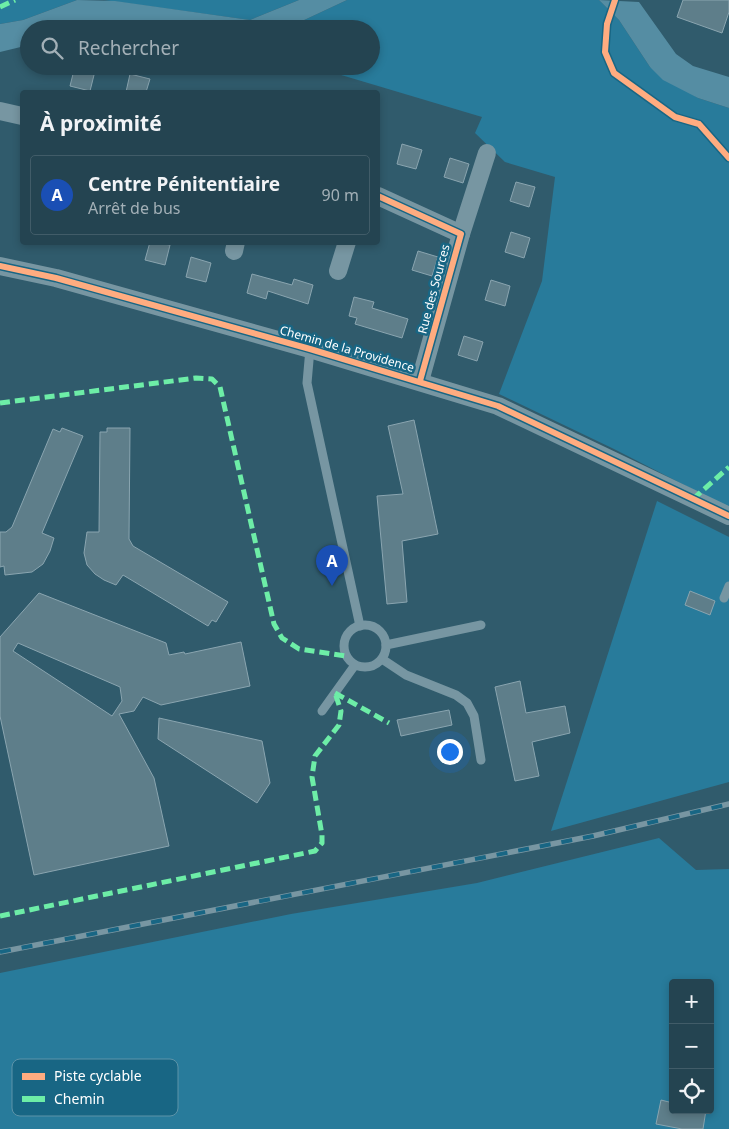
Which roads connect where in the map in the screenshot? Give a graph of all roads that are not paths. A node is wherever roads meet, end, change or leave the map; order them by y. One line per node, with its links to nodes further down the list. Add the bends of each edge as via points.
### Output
1 (0, 111): 2 (street)
2 (20, 116)
3 (487, 153): 5 (street)
4 (380, 197): 5 (street, Rue des Sources)
5 (461, 234): 10 (street, Rue des Sources)
6 (345, 245): 8 (street)
7 (0, 266): 9 (street, Chemin de la Providence, via 56,278)
8 (338, 271)
9 (310, 349): 10 (street, Chemin de la Providence); 15 (lane, via 307,383)
10 (420, 382): 11 (street, Chemin de la Providence, via 498,406)
11 (729, 516)
12 (729, 586): 13 (lane)
13 (724, 598)
14 (481, 625): 16 (lane)
15 (360, 626): 16 (lane, via 374,627); 18 (lane, via 349,632 344,644 346,656)
16 (386, 645): 17 (lane)
17 (382, 659): 18 (lane, via 370,667); 20 (lane, via 406,675 456,695 467,703 474,716)
18 (356, 665): 19 (lane)
19 (322, 711)
20 (481, 760)

